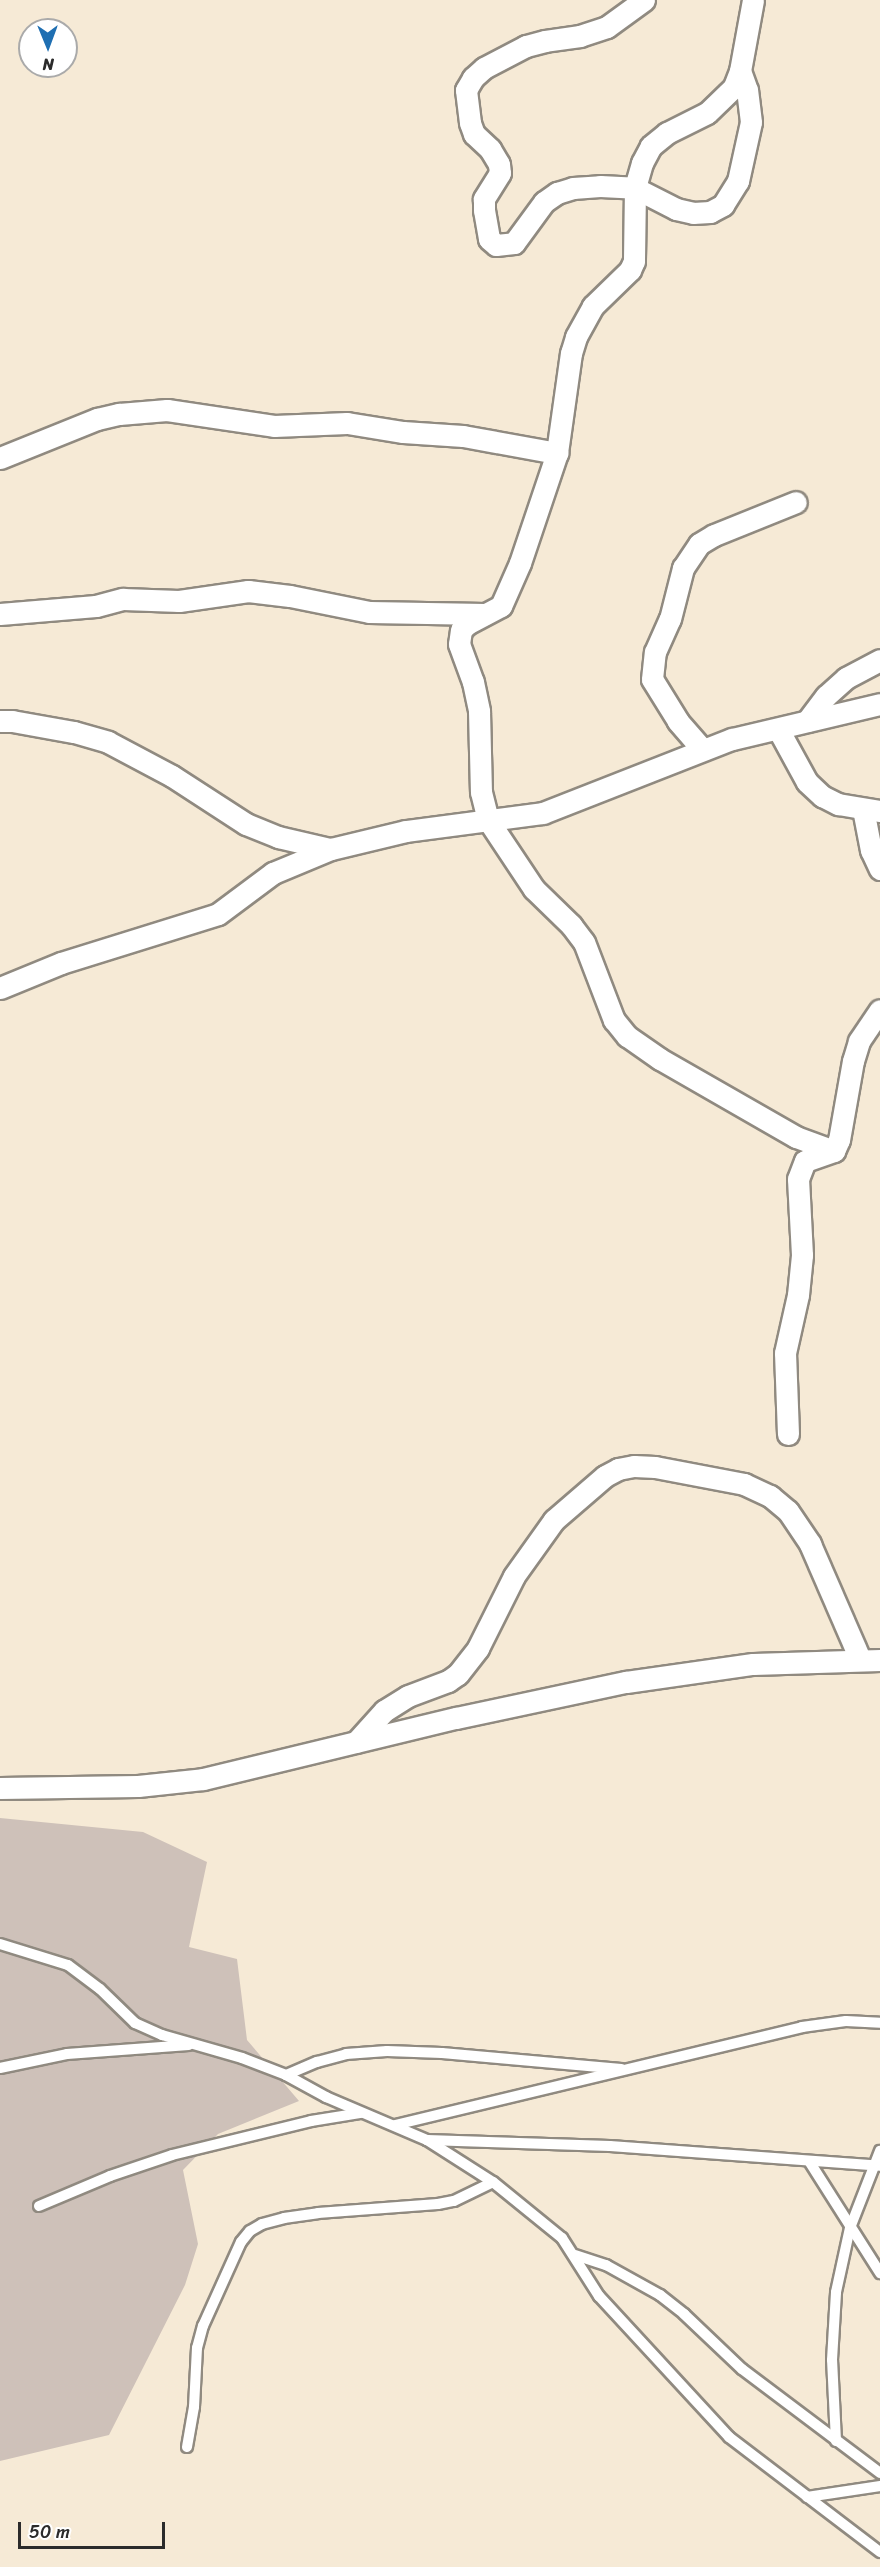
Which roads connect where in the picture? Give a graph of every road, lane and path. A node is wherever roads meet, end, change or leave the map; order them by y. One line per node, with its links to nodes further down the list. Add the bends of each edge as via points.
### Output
1 (644, 0): 4 (street, via 594,33 545,40 502,58 473,78 466,90 465,103 474,134 500,164 500,174 484,200 489,239 496,246 514,243 544,202 557,193 600,186)
2 (753, 0): 3 (street)
3 (740, 71): 4 (street, via 723,100 651,146); 4 (street, via 750,102 750,132 738,181 723,205 710,212 693,213 675,209)
4 (635, 188): 5 (street, via 634,261 630,270 593,306 576,337)
5 (557, 453): 6 (street, via 463,436 347,423 274,426 167,410 97,419); 8 (street, via 508,595)
6 (0, 458)
7 (796, 502): 17 (street, via 714,535 699,544 683,568 670,619 655,652 652,679 678,722)
8 (491, 613): 10 (street); 11 (street, via 467,624 461,630)
9 (0, 614): 10 (street, via 96,606 123,599 179,601 248,591 369,612)
10 (428, 614): 11 (street)
11 (459, 644): 19 (street, via 479,711 481,792)
12 (880, 660): 15 (street, via 846,678 826,696)
13 (880, 704): 15 (street)
14 (0, 721): 20 (street, via 74,732 108,742 172,776 246,824 278,837)
15 (807, 722): 16 (street)
16 (778, 729): 17 (street); 18 (street, via 807,782 822,796)
17 (702, 749): 19 (street, via 543,813)
18 (871, 810): 21 (street, via 871,850)
19 (488, 820): 20 (street, via 406,831); 24 (street, via 534,889 584,942 614,1020 627,1036 778,1127)
20 (331, 849): 22 (street, via 273,873 218,914 61,963)
21 (880, 869)
22 (0, 988)
23 (880, 1010): 24 (street, via 860,1041 853,1061)
24 (834, 1151): 25 (street, via 805,1161 798,1179 802,1255 785,1353)
25 (788, 1434)
26 (870, 1659): 27 (street, via 753,1664 682,1672); 27 (street, via 810,1544 788,1511 770,1496 744,1484 634,1466 605,1476 554,1520 514,1575 478,1648 458,1674 384,1711)
27 (356, 1742): 28 (street, via 203,1779 138,1786)
28 (0, 1788)
29 (0, 1944): 31 (lane, via 68,1965 135,2023)
30 (880, 2023): 33 (lane, via 846,2020 802,2026)
31 (192, 2045): 32 (lane, via 67,2054); 34 (lane)
32 (0, 2068)
33 (627, 2069): 34 (lane, via 387,2051 346,2054); 36 (lane)
34 (286, 2075): 35 (lane)
35 (361, 2113): 36 (lane); 42 (lane, via 311,2121 172,2155)
36 (395, 2125): 37 (lane)
37 (427, 2139): 39 (lane); 41 (lane)
38 (880, 2151): 40 (lane)
39 (809, 2161): 40 (lane); 43 (lane)
40 (877, 2166): 43 (lane)
41 (493, 2182): 44 (lane, via 562,2238); 47 (lane, via 454,2201 318,2213 273,2221 250,2231 241,2242 203,2326 197,2348)
42 (39, 2206)
43 (850, 2229): 45 (lane); 46 (lane, via 833,2323)
44 (575, 2255): 46 (lane, via 606,2265 660,2295 742,2369); 50 (lane, via 599,2296 697,2405 729,2437)
45 (880, 2273)
46 (836, 2441): 48 (lane)
47 (187, 2447)
48 (880, 2473)
49 (880, 2486): 50 (lane)
50 (807, 2497): 51 (lane)
51 (880, 2552)

